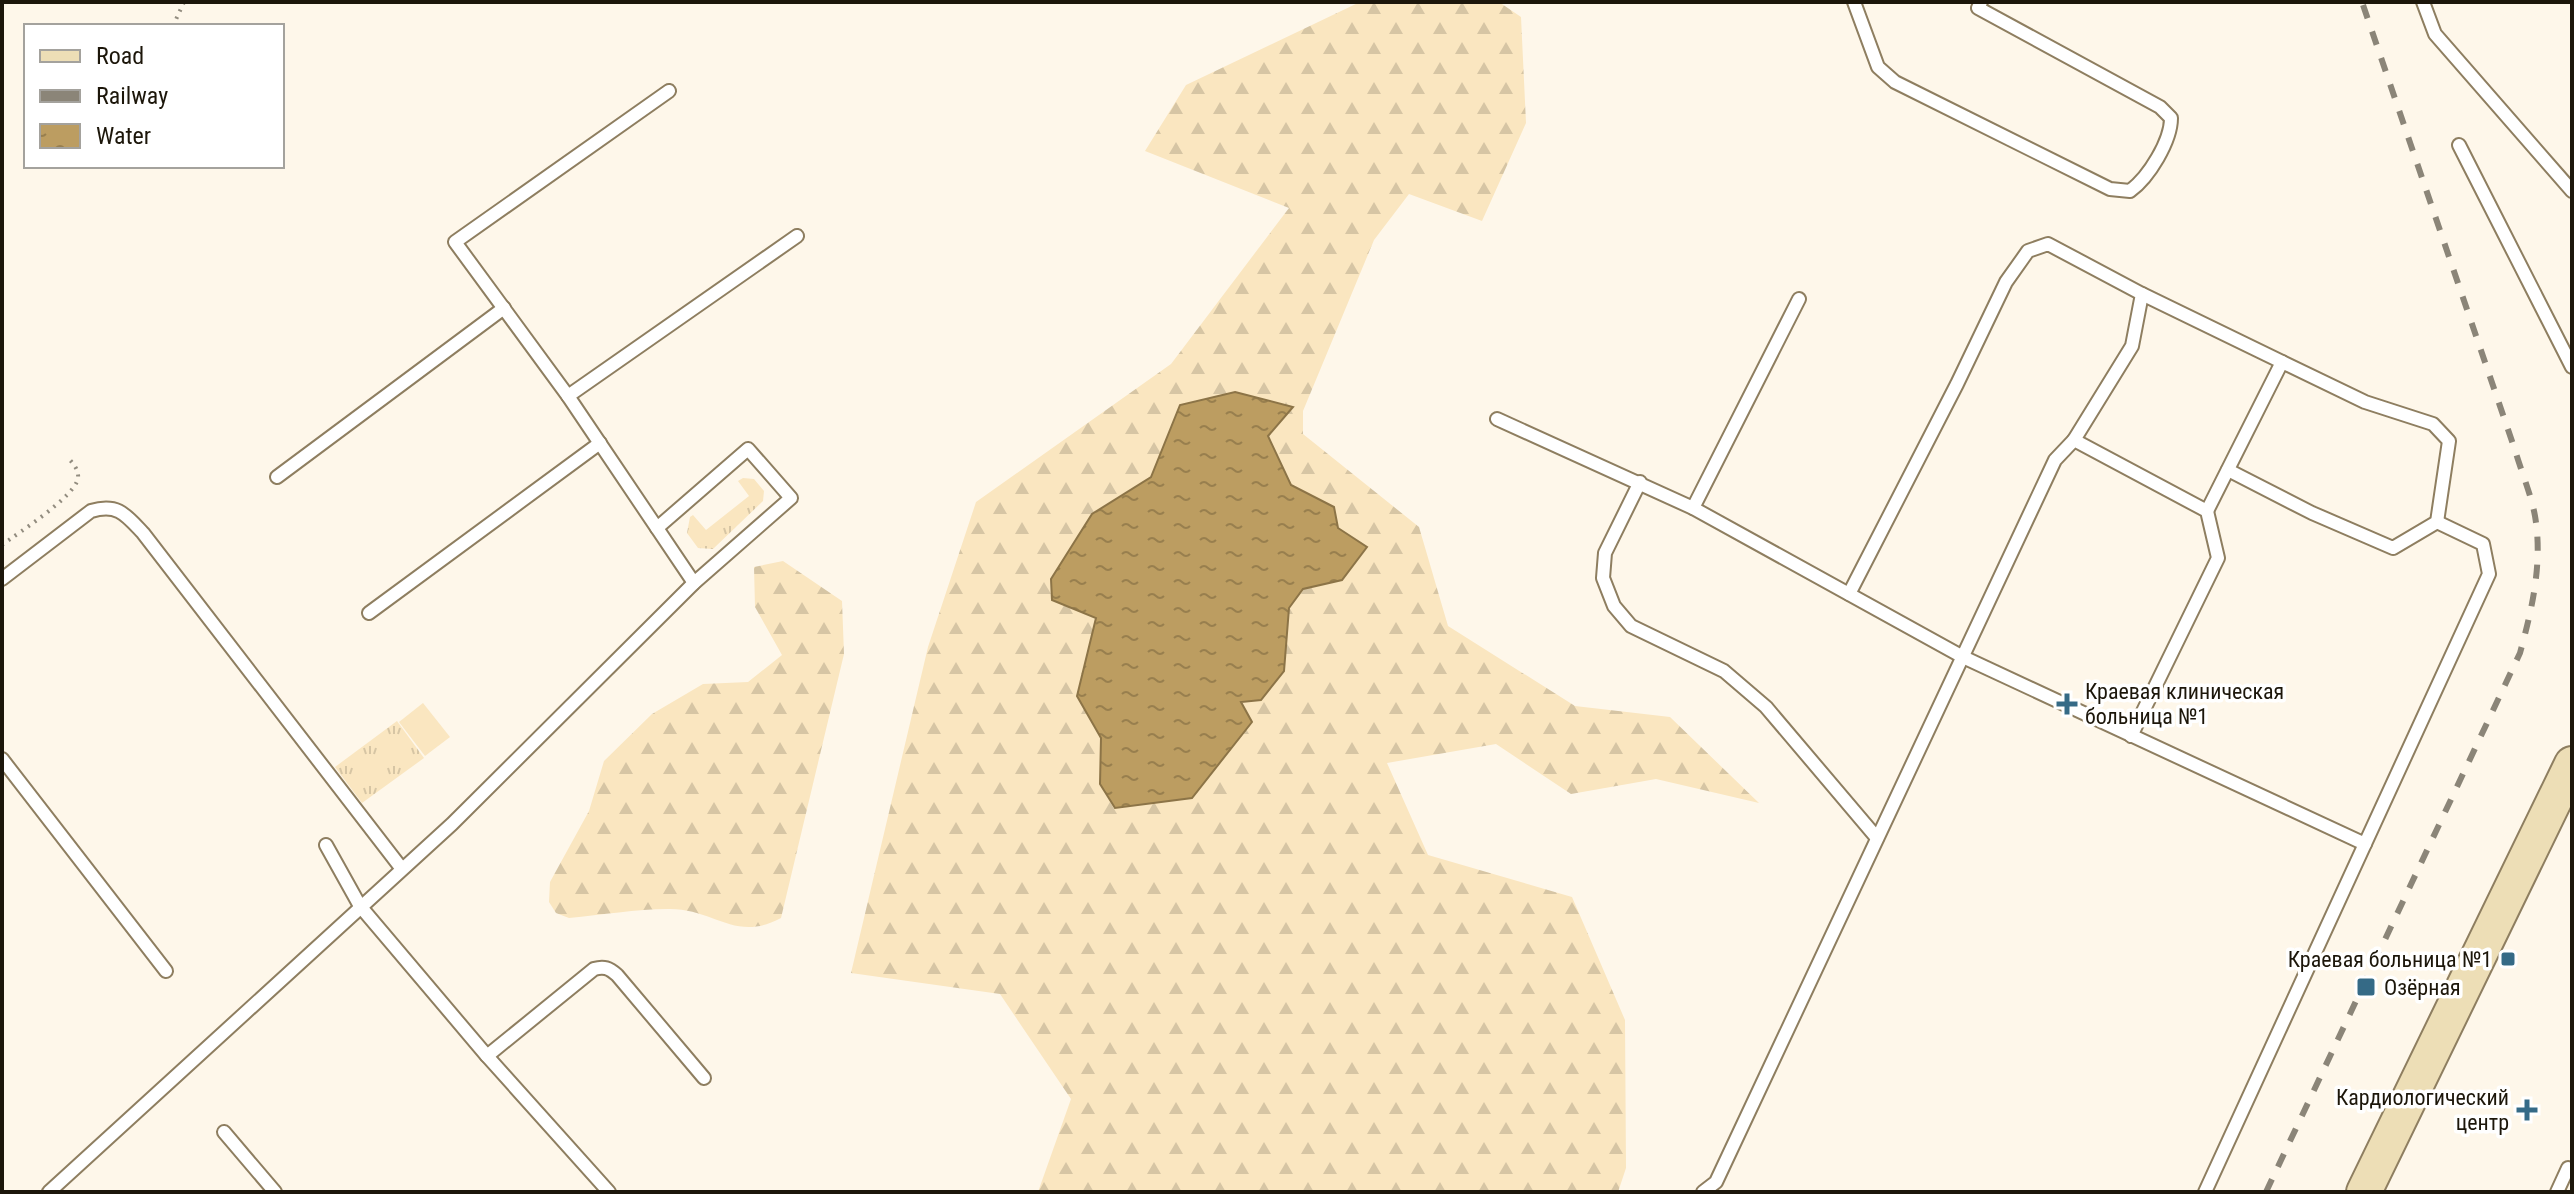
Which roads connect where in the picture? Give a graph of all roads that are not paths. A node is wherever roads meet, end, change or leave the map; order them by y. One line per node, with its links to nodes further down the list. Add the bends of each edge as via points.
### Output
1 (1854, 2): 2 (lane, via 1878,67 1895,82 2110,189 2130,191 2141,183 2171,133 2171,118 2160,107 1978,8)
2 (1981, 2)
3 (2423, 2): 6 (lane, via 2435,34)
4 (669, 91): 10 (lane, via 455,242)
5 (2459, 145): 12 (lane)
6 (2572, 191)
7 (797, 236): 13 (lane)
8 (2142, 294): 11 (lane); 15 (lane, via 2132,346); 26 (lane, via 2048,244 2028,251 2006,282)
9 (1799, 299): 20 (lane)
10 (504, 308): 13 (lane); 18 (lane)
11 (2282, 362): 17 (lane); 22 (lane, via 2365,402 2433,424 2449,441)
12 (2572, 367)
13 (568, 396): 16 (lane)
14 (1497, 419): 19 (lane)
15 (2074, 440): 21 (lane); 28 (lane, via 2055,460)
16 (600, 443): 23 (lane); 27 (lane)
17 (2228, 470): 21 (lane); 22 (lane, via 2393,548)
18 (277, 477)
19 (1640, 482): 20 (lane); 32 (lane, via 1605,553 1603,578 1614,606 1631,626 1724,671 1766,707)
20 (1693, 508): 26 (lane)
21 (2207, 511): 29 (lane, via 2218,558)
22 (2437, 522): 33 (lane, via 2483,544 2489,574)
23 (657, 528): 25 (lane); 25 (lane, via 748,449 791,498)
24 (2, 579): 35 (lane, via 91,511 106,507 124,513)
25 (694, 583): 35 (lane)
26 (1849, 594): 28 (lane)
27 (369, 613)
28 (1963, 657): 29 (lane); 32 (lane)
29 (2131, 736): 33 (lane)
30 (2, 759): 37 (lane)
31 (2572, 764): 47 (main road)
32 (1877, 838): 45 (lane, via 1716,1182)
33 (2365, 844): 46 (lane)
34 (326, 845): 36 (lane)
35 (402, 869): 36 (lane)
36 (360, 906): 38 (lane); 42 (lane)
37 (166, 971)
38 (487, 1056): 39 (lane, via 601,967 617,975); 44 (lane)
39 (704, 1078)
40 (224, 1132): 43 (lane)
41 (2572, 1170): 48 (lane, via 2568,1168)
42 (49, 1192)
43 (275, 1192)
44 (609, 1192)
45 (1703, 1192)
46 (2205, 1192)
47 (2364, 1192)
48 (2557, 1192)

